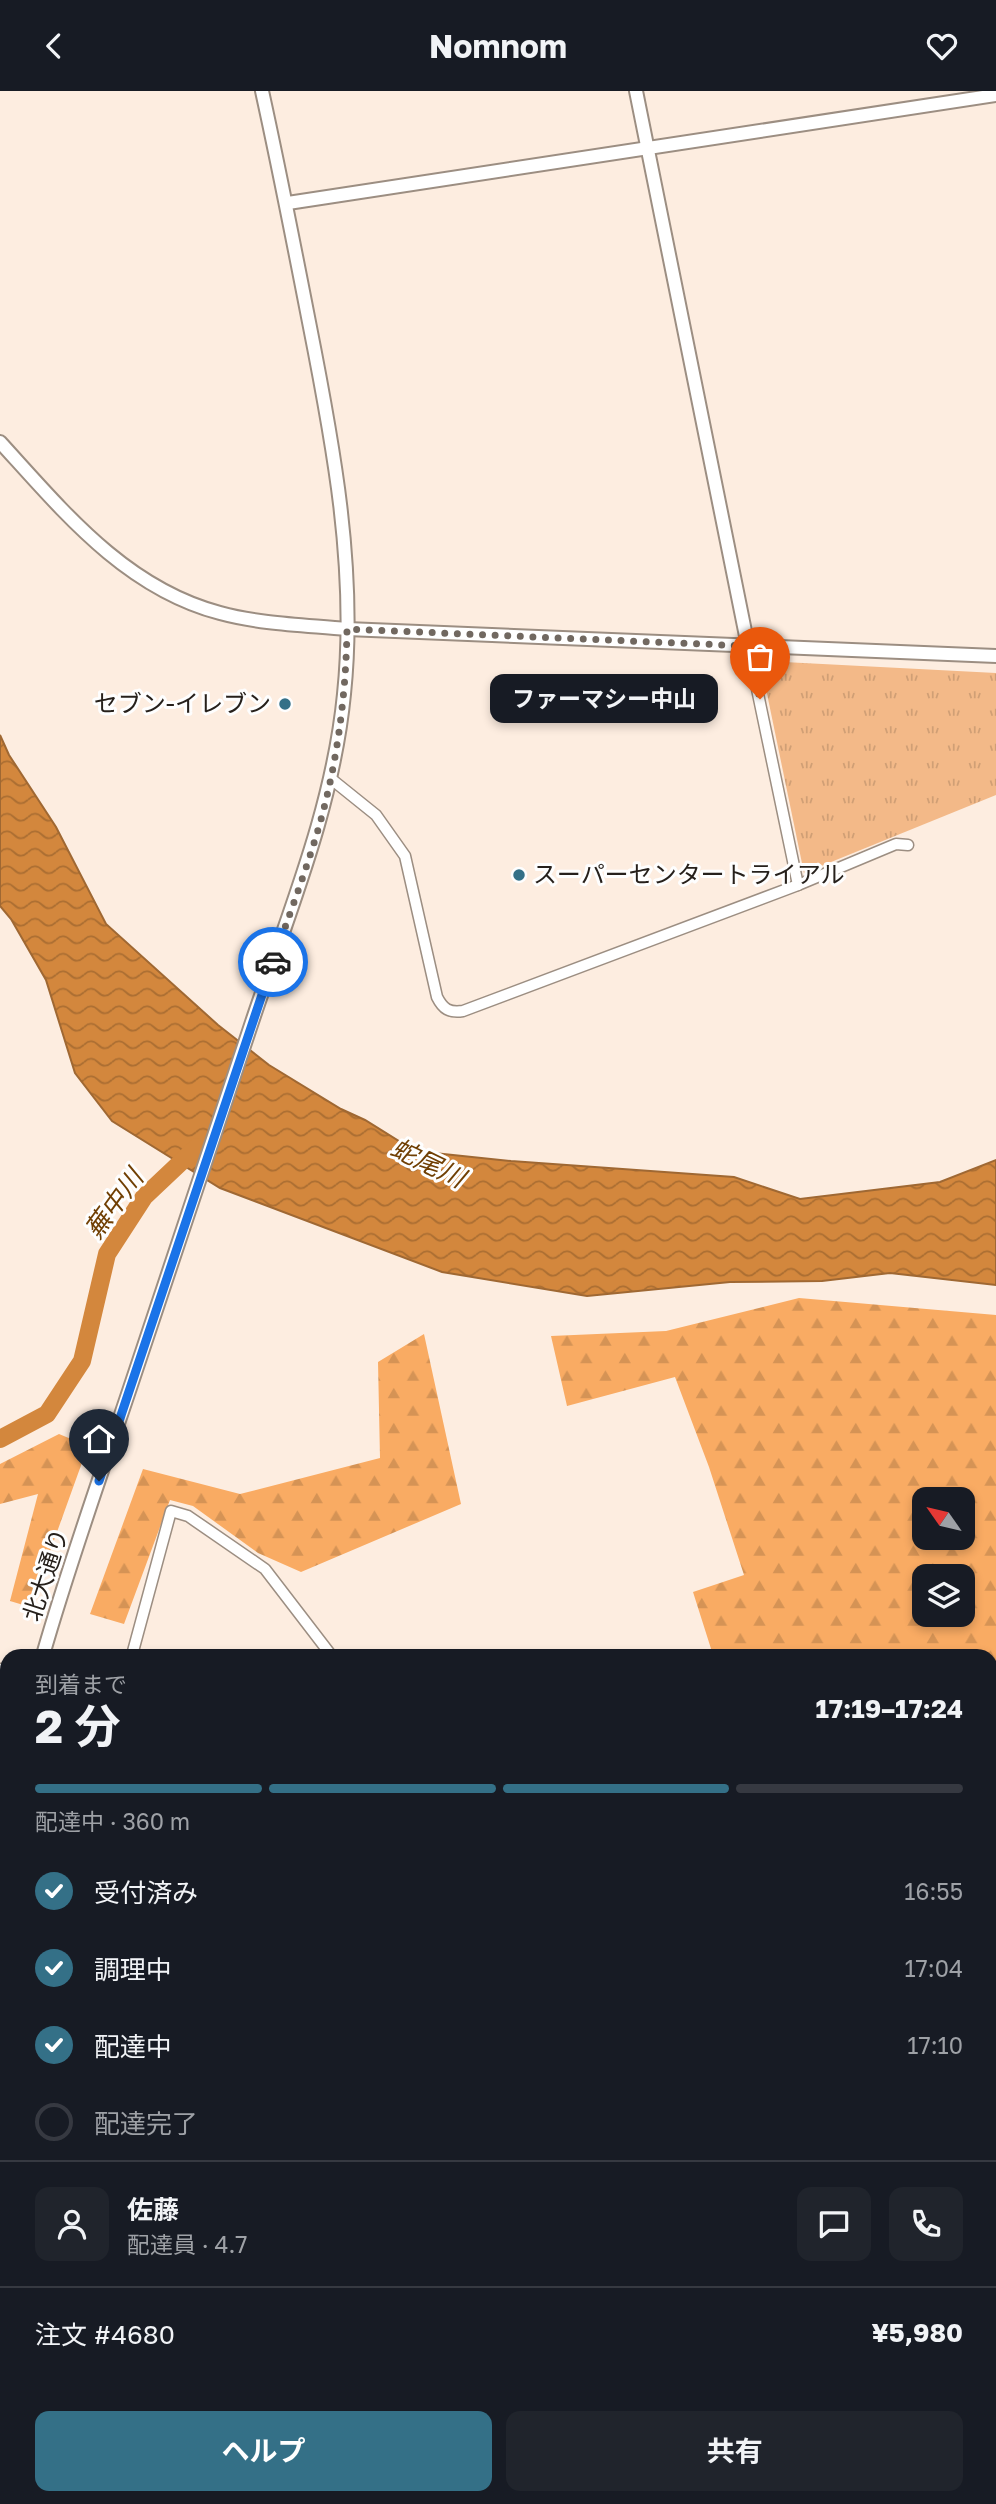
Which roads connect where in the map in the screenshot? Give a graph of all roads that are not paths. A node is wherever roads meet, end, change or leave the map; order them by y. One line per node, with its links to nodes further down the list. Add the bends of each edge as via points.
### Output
1 (262, 91): 5 (street)
2 (636, 91): 4 (street)
3 (996, 95): 4 (street)
4 (648, 149): 5 (street); 8 (street)
5 (288, 204): 7 (street, via 338,498)
6 (0, 442): 7 (street, via 110,557 166,592 242,618)
7 (347, 629): 8 (street); 10 (street, via 344,695)
8 (748, 646): 9 (street); 12 (street)
9 (996, 656)
10 (330, 778): 12 (street, via 376,815 405,856 437,997 442,1007 452,1012); 13 (street, 北大通り, via 318,829)
11 (908, 845): 12 (street, via 896,844)
12 (798, 885)
13 (45, 1649)
14 (134, 1649): 15 (street, via 171,1511 188,1516 265,1569)
15 (326, 1649)

